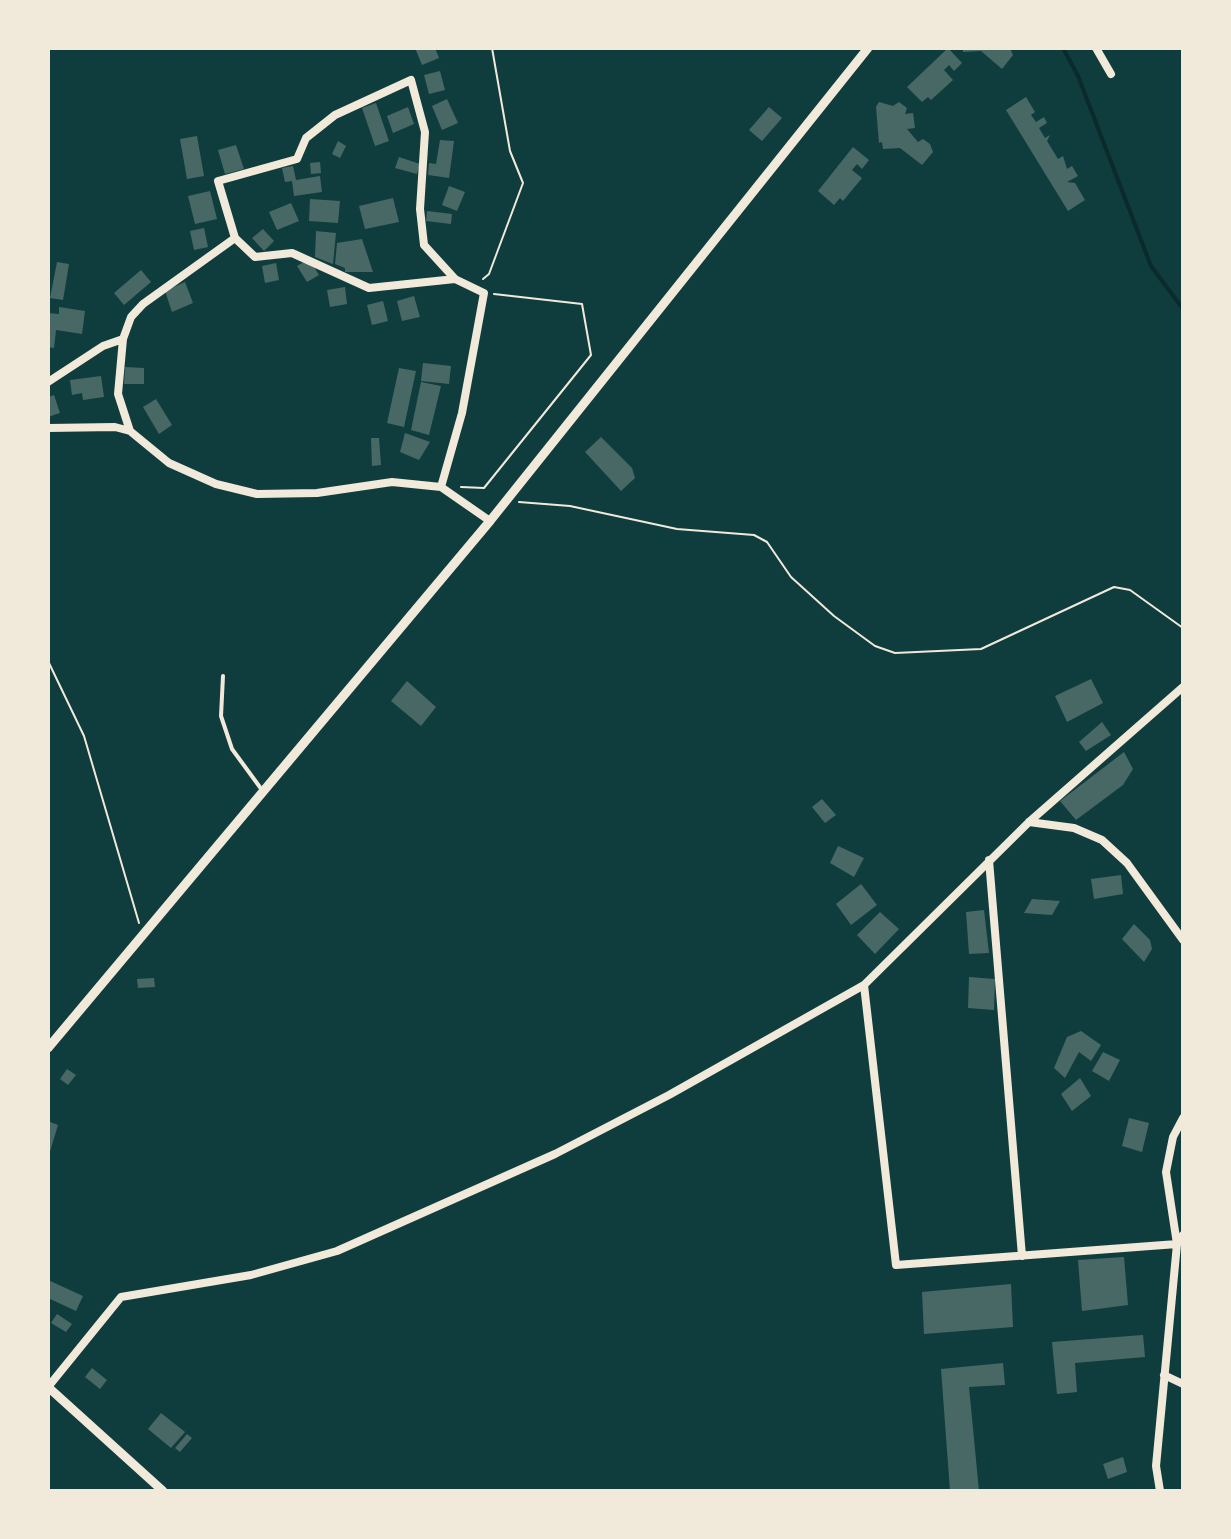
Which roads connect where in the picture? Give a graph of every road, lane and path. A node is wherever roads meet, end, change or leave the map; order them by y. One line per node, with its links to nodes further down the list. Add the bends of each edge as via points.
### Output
1 (492, 48): 7 (path, via 510,151 523,183 489,274)
2 (868, 48): 14 (street)
3 (1096, 48): 4 (street)
4 (1111, 74)
5 (235, 238): 6 (street, via 255,257 292,253 369,288); 6 (street, via 218,181 297,159 306,138 335,115 411,80 425,132 420,209 424,245); 9 (street, via 143,304)
6 (455, 279): 7 (street)
7 (473, 288): 8 (street)
8 (484, 293): 13 (street, via 462,413); 13 (path, via 582,304 591,355 484,488)
9 (123, 339): 10 (street); 12 (street, via 118,394)
10 (48, 382)
11 (48, 428): 12 (street)
12 (130, 431): 13 (street, via 169,463 216,484 257,494 317,493 392,482)
13 (441, 487): 15 (street)
14 (506, 501): 15 (street); 16 (path, via 570,506 677,529 754,535 767,542 791,577 834,616 875,646 895,653 981,649 1114,587 1130,590)
15 (490, 521): 20 (street)
16 (1183, 628)
17 (48, 661): 23 (path, via 84,736)
18 (223, 676): 20 (lane, via 221,716 232,749)
19 (1183, 687): 21 (street)
20 (263, 791): 23 (street)
21 (1029, 822): 22 (street); 24 (street, via 1074,828 1102,840 1127,863)
22 (989, 860): 25 (street); 30 (street)
23 (142, 936): 26 (street)
24 (1183, 940)
25 (864, 985): 30 (street, via 896,1265); 34 (street, via 555,1154 337,1251 251,1275 121,1297)
26 (48, 1048)
27 (1183, 1118): 29 (street, via 1166,1172)
28 (1183, 1235): 29 (street)
29 (1177, 1244): 30 (street); 31 (street)
30 (1022, 1256)
31 (1178, 1308): 32 (street)
32 (1164, 1375): 33 (street); 36 (street, via 1156,1466)
33 (1183, 1384)
34 (48, 1387): 35 (street)
35 (163, 1491)
36 (1160, 1491)

